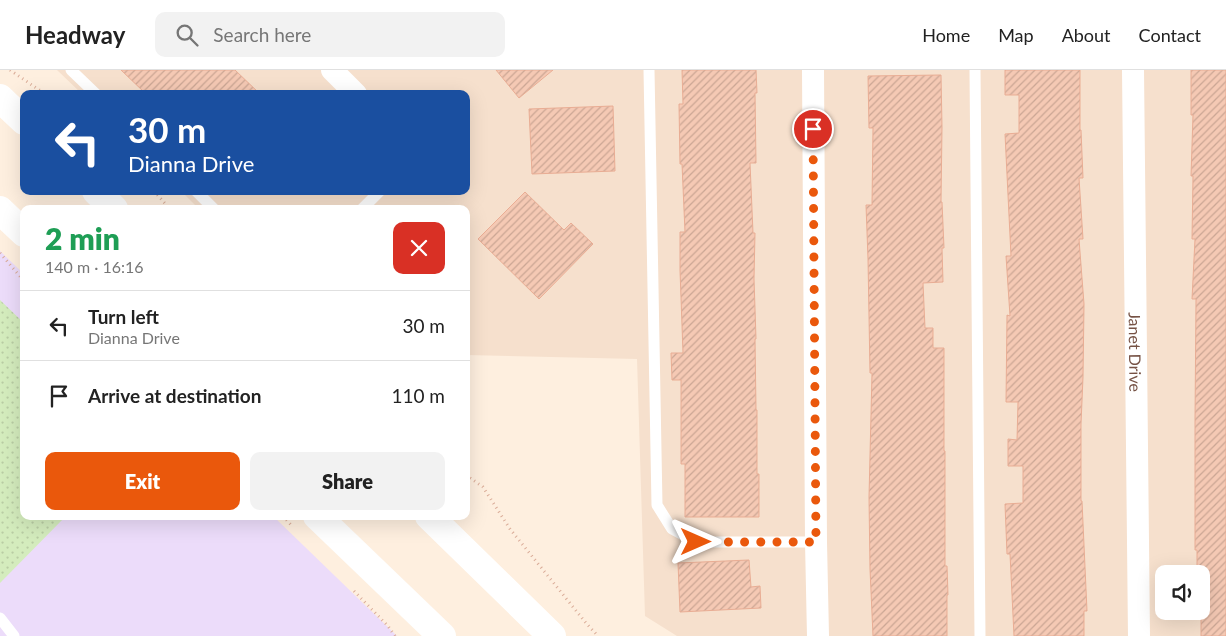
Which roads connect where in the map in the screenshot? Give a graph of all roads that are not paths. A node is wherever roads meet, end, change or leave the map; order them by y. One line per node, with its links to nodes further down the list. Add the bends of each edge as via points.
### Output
1 (71, 70): 7 (lane)
2 (332, 70): 8 (street)
3 (649, 70): 21 (lane, via 657,505 672,529 696,542)
4 (813, 70): 21 (street)
5 (975, 70): 27 (lane)
6 (1133, 70): 28 (street, Janet Drive)
7 (92, 90)
8 (352, 90)
9 (0, 98): 10 (main road)
10 (20, 117)
11 (100, 195): 14 (main road)
12 (200, 195): 15 (lane)
13 (376, 195): 16 (lane)
14 (110, 205)
15 (210, 205)
16 (366, 205)
17 (0, 210): 18 (main road)
18 (20, 229)
19 (321, 520): 24 (main road)
20 (433, 520): 25 (main road)
21 (816, 542): 26 (street)
22 (0, 618): 23 (lane)
23 (14, 636)
24 (442, 636)
25 (552, 636)
26 (818, 636)
27 (980, 636)
28 (1139, 636)

